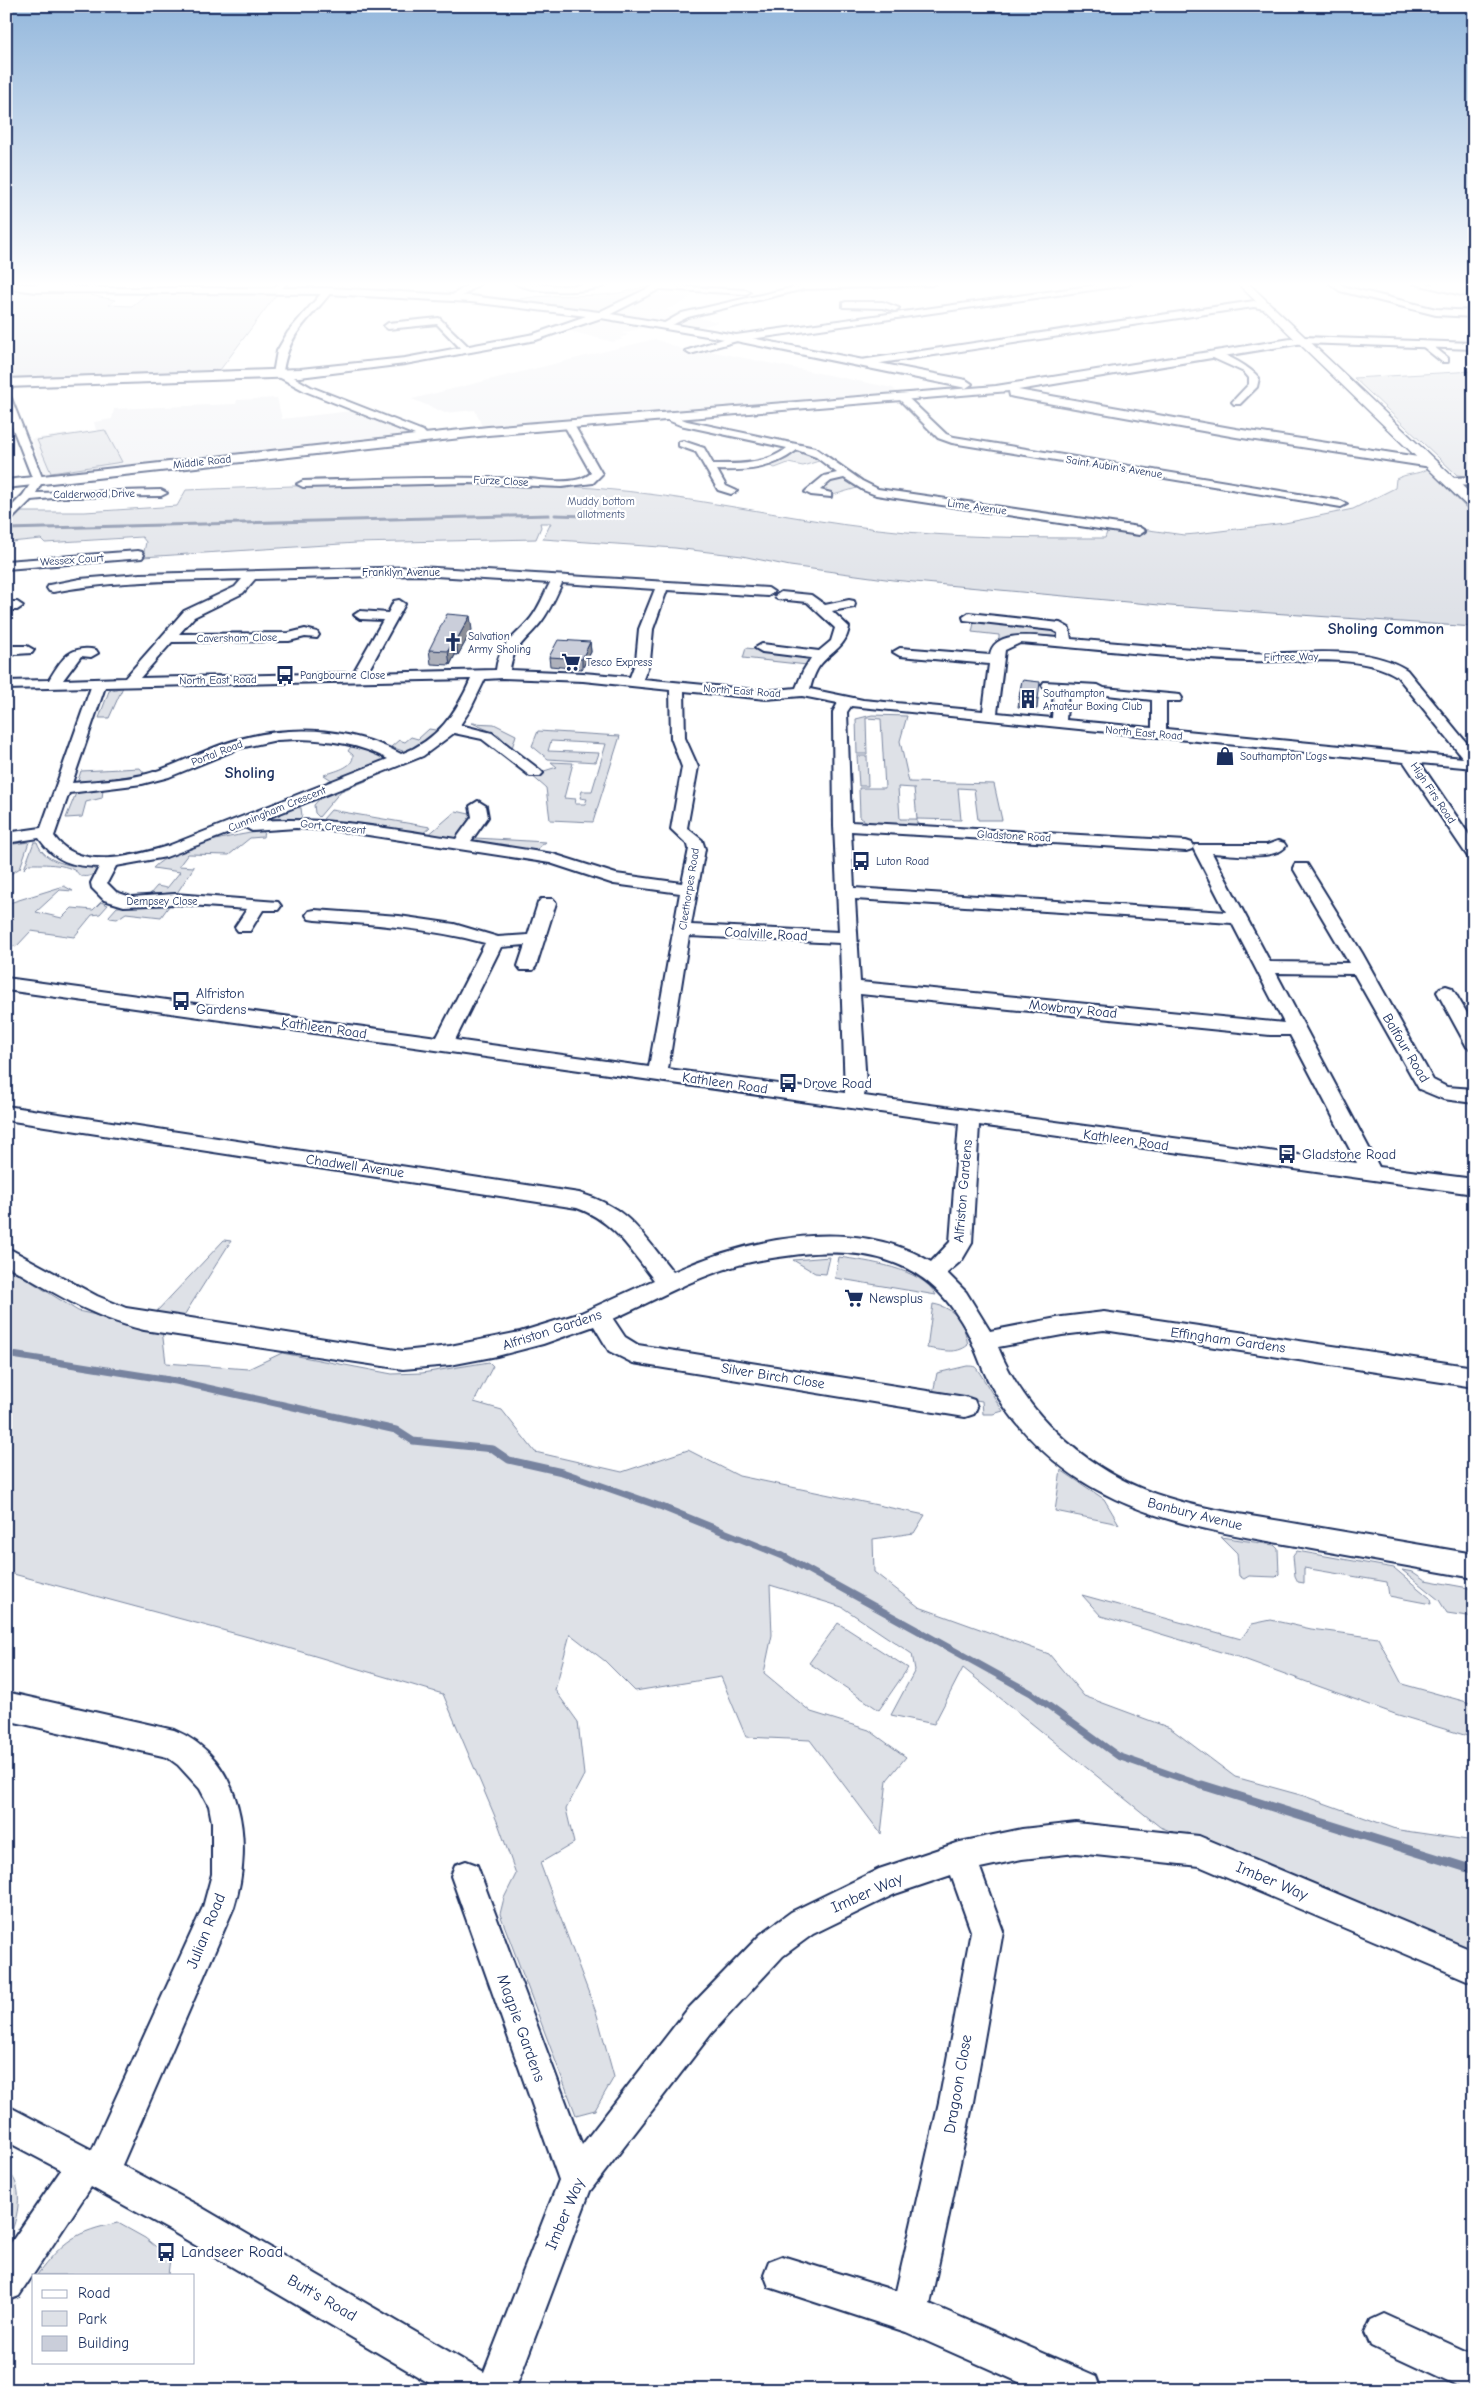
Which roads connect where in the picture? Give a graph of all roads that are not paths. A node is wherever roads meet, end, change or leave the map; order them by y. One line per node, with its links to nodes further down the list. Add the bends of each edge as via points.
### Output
1 (324, 395): 13 (street)
2 (938, 395): 7 (street, Middle Road)
3 (1018, 395): 16 (street, via 1236,434)
4 (1244, 395): 8 (street)
5 (1360, 395): 16 (main road)
6 (6, 398): 11 (street)
7 (903, 398): 9 (street, Middle Road); 28 (street, Saint Aubin's Avenue, via 942,436 952,440 1293,493)
8 (1237, 402)
9 (669, 417): 10 (street, Middle Road); 15 (street, Lime Avenue, via 684,423)
10 (569, 425): 13 (street, Middle Road); 23 (street, Furze Close, via 596,474 589,481 562,484 412,480)
11 (19, 431): 12 (street); 19 (street)
12 (6, 432)
13 (424, 437): 19 (street, Middle Road)
14 (683, 444): 17 (street, via 698,449)
15 (796, 446): 17 (street, via 782,458 764,465); 18 (street, Lime Avenue, via 822,455)
16 (1431, 463): 20 (main road)
17 (710, 467): 24 (street, via 722,488)
18 (845, 475): 26 (street, via 828,478 810,492); 31 (street, Lime Avenue, via 860,485 885,493 1112,530)
19 (38, 480): 22 (street, Middle Road); 27 (street)
20 (1450, 482): 21 (street); 29 (main road)
21 (1474, 482)
22 (6, 484)
23 (303, 484)
24 (732, 491)
25 (160, 493): 27 (street, Calderwood Drive)
26 (827, 495)
27 (28, 497): 30 (street)
28 (1341, 504)
29 (1474, 505)
30 (6, 518)
31 (1139, 530)
32 (138, 555): 33 (street, Wessex Court)
33 (6, 565)
34 (252, 575): 35 (street, Franklyn Avenue, via 426,571); 37 (street, Franklyn Avenue, via 129,579); 47 (street, via 239,590 177,620)
35 (559, 578): 36 (street, Franklyn Avenue); 56 (street, via 536,620 514,641 504,660)
36 (663, 585): 38 (street, Franklyn Avenue, via 748,594); 60 (street, via 646,628 644,655)
37 (53, 588)
38 (768, 592)
39 (782, 596): 43 (street, via 811,599)
40 (971, 602): 48 (street, via 968,621 1055,626 1064,630)
41 (399, 604): 45 (street)
42 (849, 604): 43 (street)
43 (824, 609): 54 (street, via 838,621 842,630 835,646)
44 (360, 615): 45 (street)
45 (392, 617): 58 (street)
46 (307, 632): 47 (street, Caversham Close, via 289,637)
47 (168, 638): 59 (street)
48 (1064, 641): 55 (street, Firtree Way, via 1014,640 999,647); 75 (street, Firtree Way, via 1249,657 1305,655 1384,664 1405,676)
49 (762, 648): 54 (street)
50 (27, 650): 52 (street)
51 (900, 652): 55 (street)
52 (7, 653)
53 (91, 653): 62 (street, via 78,652)
54 (821, 656): 65 (street, via 812,666)
55 (996, 660): 69 (street)
56 (503, 674): 57 (street, North East Road); 60 (street, North East Road)
57 (480, 675): 58 (street, North East Road); 71 (street, Cunningham Crescent)
58 (358, 677): 59 (street, North East Road)
59 (129, 682): 61 (street, North East Road)
60 (635, 682): 64 (street, North East Road)
61 (100, 683): 62 (street, North East Road); 77 (street)
62 (52, 684): 63 (street, North East Road)
63 (6, 685)
64 (677, 686): 65 (street, North East Road, via 771,695); 91 (street, Cleethorpes Road, via 677,734 690,767 679,829 696,843 697,849)
65 (802, 692): 68 (street, North East Road)
66 (1159, 696): 67 (street); 70 (street, via 1055,685); 72 (street)
67 (1175, 698)
68 (846, 702): 69 (street, North East Road); 81 (street, via 840,712)
69 (989, 717): 70 (street, North East Road)
70 (1059, 724): 72 (street, North East Road)
71 (453, 728): 74 (street, Cunningham Crescent, via 433,744); 76 (street, via 487,736)
72 (1159, 734): 73 (street, North East Road)
73 (1409, 758): 75 (street, North East Road); 88 (street, High Firs Road)
74 (401, 760): 77 (street, Portal Road, via 352,739 286,736 234,745 152,777); 78 (street, Cunningham Crescent)
75 (1474, 763)
76 (534, 773)
77 (62, 789): 82 (street)
78 (316, 793): 80 (street, via 307,801 307,812 315,821); 83 (street, Cunningham Crescent)
79 (478, 806): 85 (street, via 480,817)
80 (326, 824): 83 (street, Gort Crescent, via 275,824); 85 (street, Gort Crescent)
81 (842, 826): 86 (street, Gladstone Road); 92 (street)
82 (47, 832): 84 (street); 89 (street, Cunningham Crescent, via 51,846 67,856)
83 (205, 837): 89 (street, Cunningham Crescent, via 157,854)
84 (6, 838)
85 (461, 844): 91 (street, Gort Crescent, via 562,860 614,878)
86 (1186, 846)
87 (1278, 846): 95 (street, via 1270,850 1201,848)
88 (1474, 854)
89 (110, 862): 96 (street, Dempsey Close, via 99,883 104,892 118,900 175,899 265,905)
90 (1301, 868): 103 (street, Balfour Road)
91 (690, 888): 97 (street, Cleethorpes Road)
92 (846, 893): 95 (street); 98 (street)
93 (547, 903): 99 (street)
94 (316, 915): 100 (street, via 399,921 487,936)
95 (1236, 918): 102 (street)
96 (244, 927)
97 (682, 930): 98 (street, Coalville Road); 110 (street, Cleethorpes Road)
98 (849, 938): 105 (street)
99 (535, 940): 100 (street); 101 (street)
100 (494, 942): 109 (street)
101 (527, 966)
102 (1263, 967): 103 (street); 107 (street)
103 (1360, 969): 111 (street, Balfour Road, via 1426,1084 1447,1094)
104 (6, 984): 109 (street, Kathleen Road)
105 (851, 987): 107 (street, Mowbray Road); 112 (street)
106 (1446, 992): 108 (street)
107 (1296, 1030): 115 (street)
108 (1474, 1043)
109 (443, 1044): 110 (street, Kathleen Road)
110 (658, 1073): 112 (street, Kathleen Road)
111 (1474, 1096)
112 (854, 1101): 114 (street, Kathleen Road)
113 (6, 1113): 119 (street, Chadwell Avenue, via 589,1204 620,1222)
114 (968, 1118): 115 (street, Kathleen Road); 118 (street, Alfriston Gardens, via 961,1243)
115 (1373, 1174): 116 (street, Kathleen Road)
116 (1474, 1187)
117 (6, 1255): 120 (street, Alfriston Gardens, via 78,1299 112,1313 384,1358 421,1359 502,1346)
118 (934, 1272): 119 (street, Alfriston Gardens, via 909,1259 880,1250 836,1245 742,1256); 121 (street, Banbury Avenue, via 959,1298)
119 (670, 1284): 120 (street, Alfriston Gardens)
120 (599, 1315): 123 (street, Silver Birch Close, via 617,1344 633,1354)
121 (983, 1341): 122 (street, Effingham Gardens, via 1104,1321); 124 (street, Banbury Avenue, via 1007,1391 1052,1443 1089,1474 1136,1499 1225,1524)
122 (1474, 1377)
123 (965, 1407)
124 (1474, 1566)
125 (6, 1706): 130 (street, Julian Road, via 174,1744 193,1757 210,1775 222,1801 228,1830 229,1858 221,1899 128,2116)
126 (960, 1857): 128 (street, Imber Way, via 1022,1844 1076,1838 1199,1851); 131 (street, Imber Way, via 890,1880 802,1923 772,1946 699,2022); 134 (street, Dragoon Close, via 987,1931 956,2102)
127 (466, 1876): 131 (street, Magpie Gardens)
128 (1474, 1967)
129 (6, 2122): 130 (street, Butt's Road)
130 (92, 2168): 133 (street); 137 (street, Butt's Road, via 186,2219)
131 (577, 2180): 138 (street, Imber Way)
132 (782, 2274): 134 (street)
133 (6, 2283)
134 (909, 2314): 139 (street)
135 (1384, 2333): 136 (street)
136 (1474, 2375)
137 (478, 2390)
138 (496, 2390)
139 (1082, 2390)

